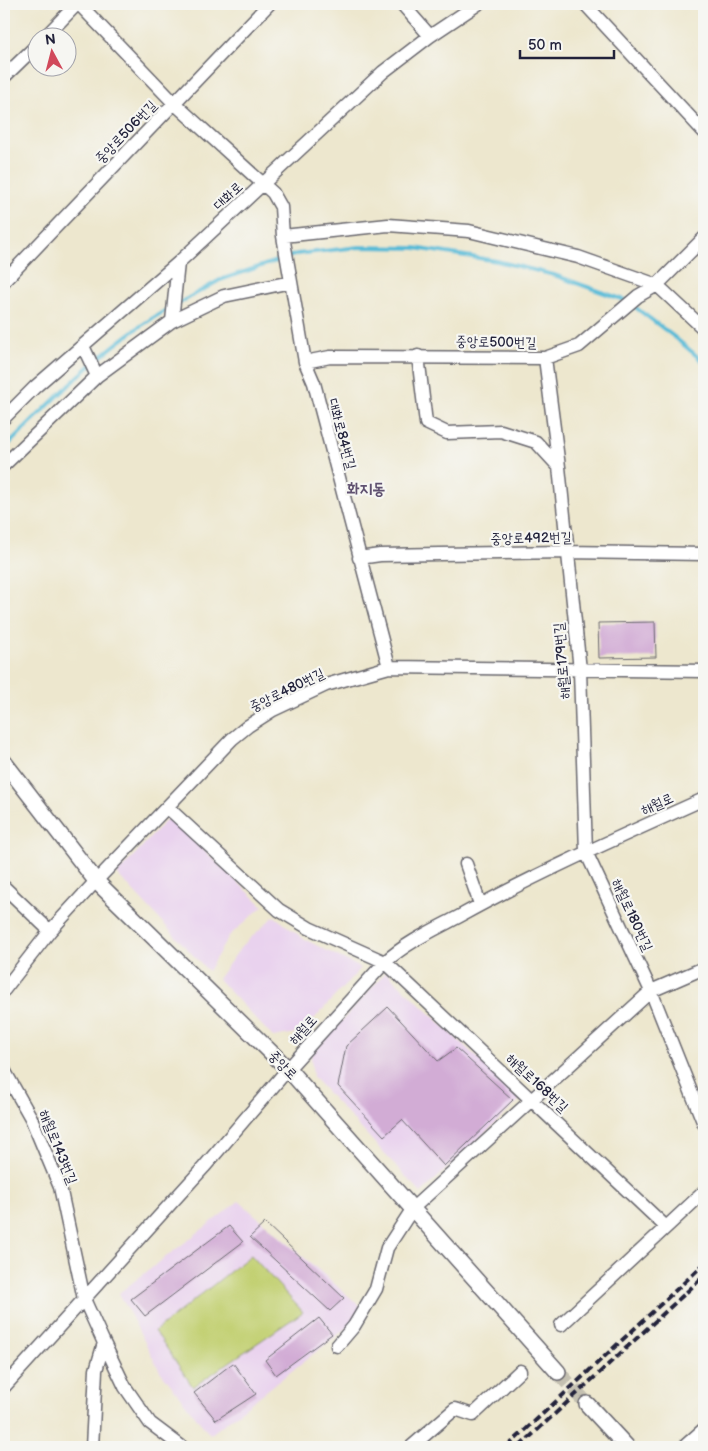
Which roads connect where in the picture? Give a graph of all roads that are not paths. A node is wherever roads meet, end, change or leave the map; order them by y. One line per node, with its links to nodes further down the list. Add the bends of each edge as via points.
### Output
1 (78, 4): 6 (street); 10 (street, 대화로84번길)
2 (269, 4): 10 (street, 중앙로506번길)
3 (402, 4): 7 (street)
4 (478, 4): 7 (street, 대화로)
5 (585, 4): 11 (street)
6 (54, 28)
7 (430, 36): 12 (street, 대화로, via 383,72)
8 (28, 54): 9 (street)
9 (4, 77)
10 (174, 103): 12 (street, 대화로84번길); 16 (street, 중앙로506번길)
11 (704, 132)
12 (261, 184): 14 (street, 대화로84번길, via 273,193 281,207); 15 (street, 대화로)
13 (704, 238): 18 (street, 중앙로500번길)
14 (284, 242): 17 (street, 대화로84번길); 18 (street, via 388,225 470,231 578,257)
15 (178, 263): 19 (street); 21 (street, 대화로)
16 (4, 281)
17 (291, 282): 19 (street, via 224,296); 24 (street, 대화로84번길)
18 (657, 284): 20 (street); 23 (street, 중앙로500번길, via 579,346)
19 (172, 321): 25 (street)
20 (704, 329)
21 (83, 346): 25 (street); 26 (street, 대화로)
22 (418, 356): 23 (street, 중앙로500번길); 24 (street, 중앙로500번길, via 330,357); 28 (street, via 426,423 447,433 501,431 536,442)
23 (545, 358): 28 (street, 해월로179번길)
24 (305, 362): 31 (street, 대화로84번길, via 314,383)
25 (97, 376): 27 (street)
26 (4, 418)
27 (4, 465)
28 (559, 467): 29 (street, 해월로179번길)
29 (566, 552): 30 (street, 중앙로492번길); 31 (street, 중앙로492번길); 33 (street, 해월로179번길)
30 (704, 554)
31 (359, 558): 32 (street, 대화로84번길)
32 (389, 667): 33 (street, 중앙로480번길); 37 (street, 중앙로480번길, via 326,685 264,715 232,739)
33 (580, 670): 34 (street, 중앙로480번길); 38 (street, 해월로179번길)
34 (704, 671)
35 (4, 762): 40 (main road, 중앙로)
36 (704, 799): 38 (street, 해월로)
37 (167, 807): 40 (street, 중앙로480번길); 44 (street, 해월로168번길, via 279,910 309,928)
38 (586, 852): 42 (street, 해월로); 47 (street, 해월로180번길)
39 (466, 864): 42 (street)
40 (96, 881): 43 (street, 중앙로480번길); 48 (main road, 중앙로)
41 (4, 887): 43 (street)
42 (480, 904): 44 (street, 해월로, via 399,949)
43 (50, 931): 46 (street, 중앙로480번길)
44 (385, 962): 48 (street, 해월로); 50 (street, 해월로168번길)
45 (704, 968): 47 (street)
46 (4, 990)
47 (651, 991): 50 (street); 51 (street, 해월로180번길)
48 (288, 1069): 53 (main road, 중앙로); 55 (street, 해월로)
49 (4, 1070): 55 (street, 해월로143번길, via 31,1118 60,1187)
50 (531, 1098): 53 (street); 54 (street, 해월로168번길)
51 (704, 1124)
52 (704, 1192): 54 (street)
53 (413, 1208): 58 (street, via 387,1248 376,1289 354,1326); 60 (main road, 중앙로)
54 (666, 1227): 56 (street)
55 (84, 1299): 57 (street, 해월로143번길); 61 (street, 해월로)
56 (562, 1325)
57 (104, 1343): 64 (street, via 96,1370); 65 (street, 해월로143번길, via 125,1387 150,1423)
58 (337, 1346)
59 (520, 1372): 66 (street, via 473,1415 455,1410)
60 (558, 1372)
61 (4, 1387)
62 (587, 1404): 67 (main road)
63 (704, 1431): 68 (main road)
64 (92, 1447)
65 (182, 1447)
66 (410, 1447)
67 (627, 1447)
68 (686, 1447)

